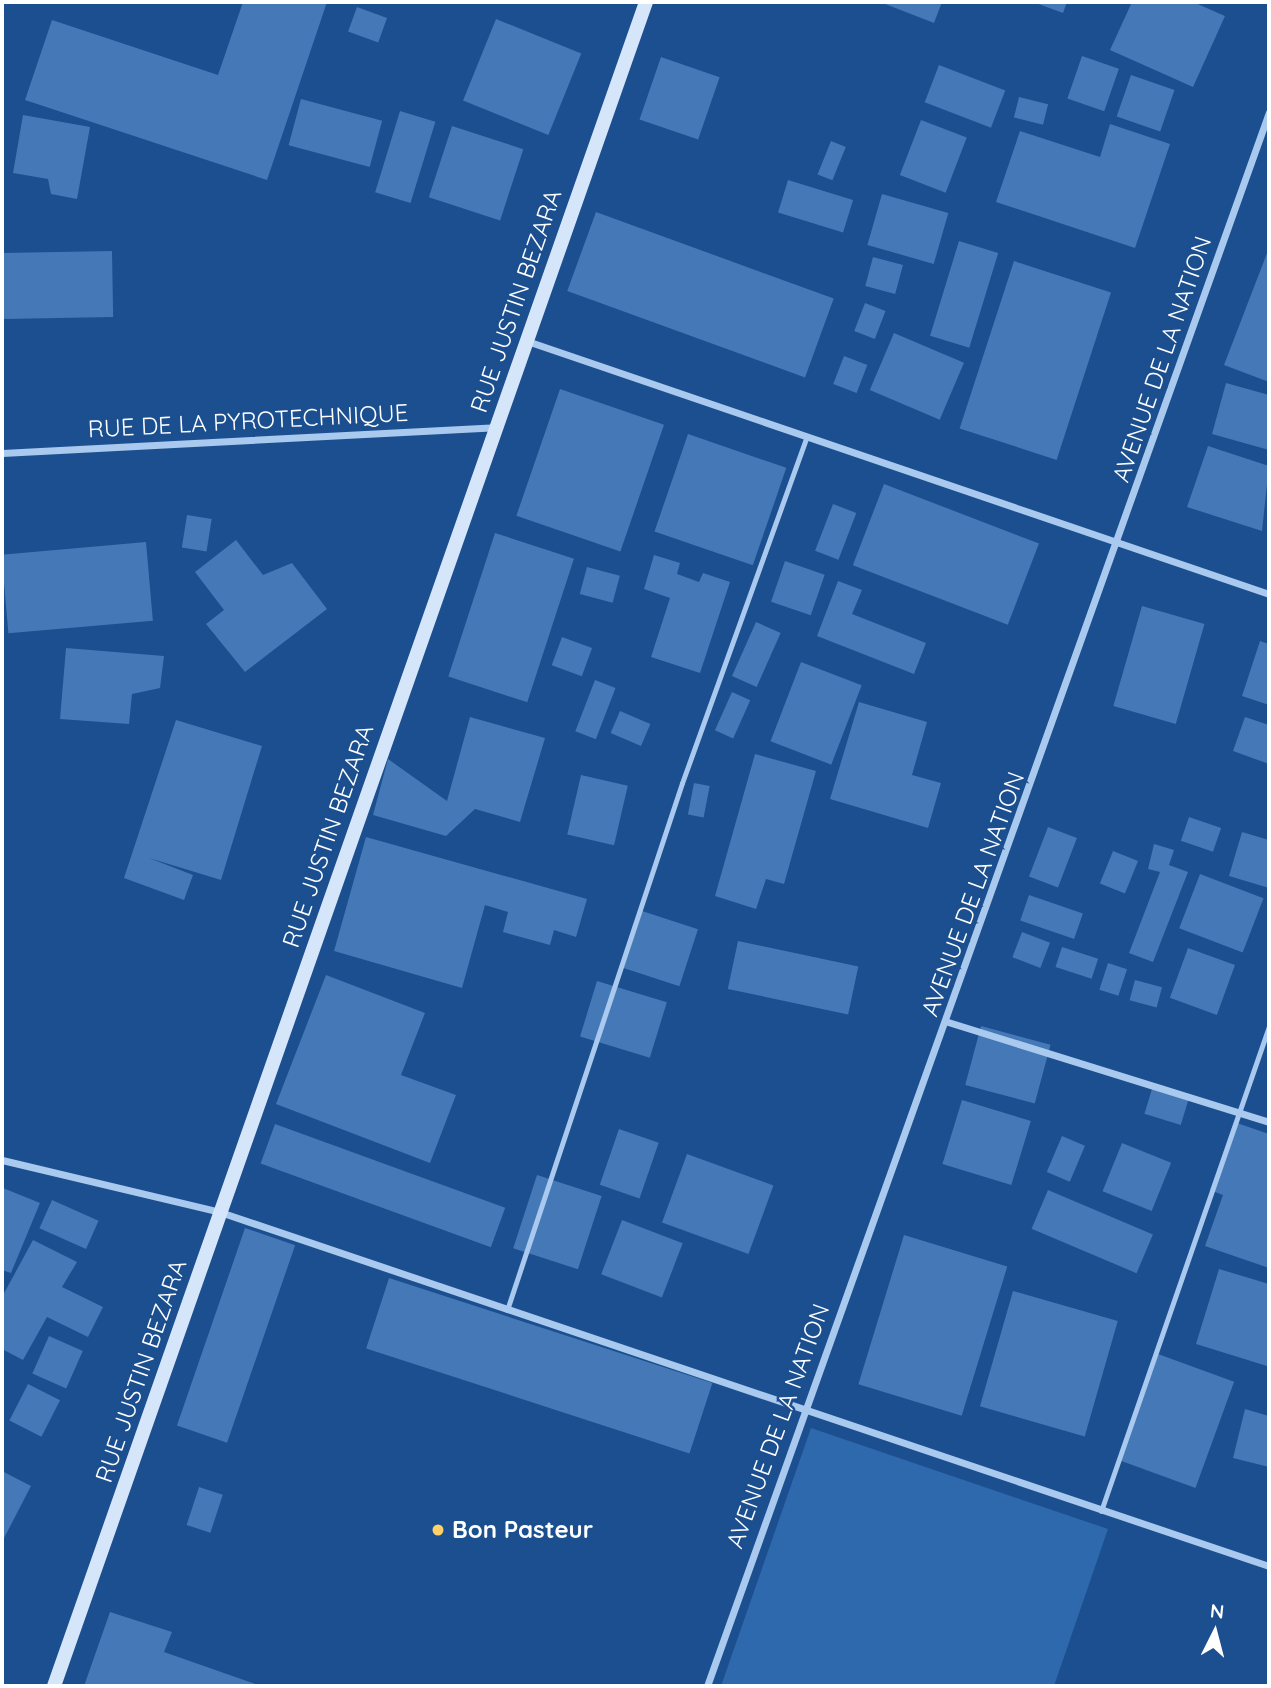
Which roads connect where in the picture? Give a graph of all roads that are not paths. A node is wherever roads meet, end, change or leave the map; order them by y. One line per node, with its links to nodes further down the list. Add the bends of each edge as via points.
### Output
1 (646, 2): 3 (main road, RUE JUSTIN BEZARA)
2 (1269, 112): 7 (street, AVENUE DE LA NATION)
3 (527, 341): 4 (main road, RUE JUSTIN BEZARA); 5 (street)
4 (496, 427): 6 (street, RUE DE LA PYROTECHNIQUE); 14 (main road, RUE JUSTIN BEZARA)
5 (806, 439): 7 (street); 15 (lane, via 678,796)
6 (2, 453)
7 (1118, 543): 8 (street); 9 (street, AVENUE DE LA NATION)
8 (1269, 594)
9 (948, 1022): 11 (street); 16 (street, AVENUE DE LA NATION)
10 (1269, 1026): 11 (lane)
11 (1239, 1112): 12 (street); 17 (lane)
12 (1269, 1122)
13 (2, 1160): 14 (street)
14 (220, 1212): 15 (street); 19 (main road, RUE JUSTIN BEZARA)
15 (507, 1311): 16 (street)
16 (801, 1413): 17 (street); 20 (street, AVENUE DE LA NATION)
17 (1101, 1511): 18 (street)
18 (1269, 1566)
19 (54, 1686)
20 (707, 1686)

